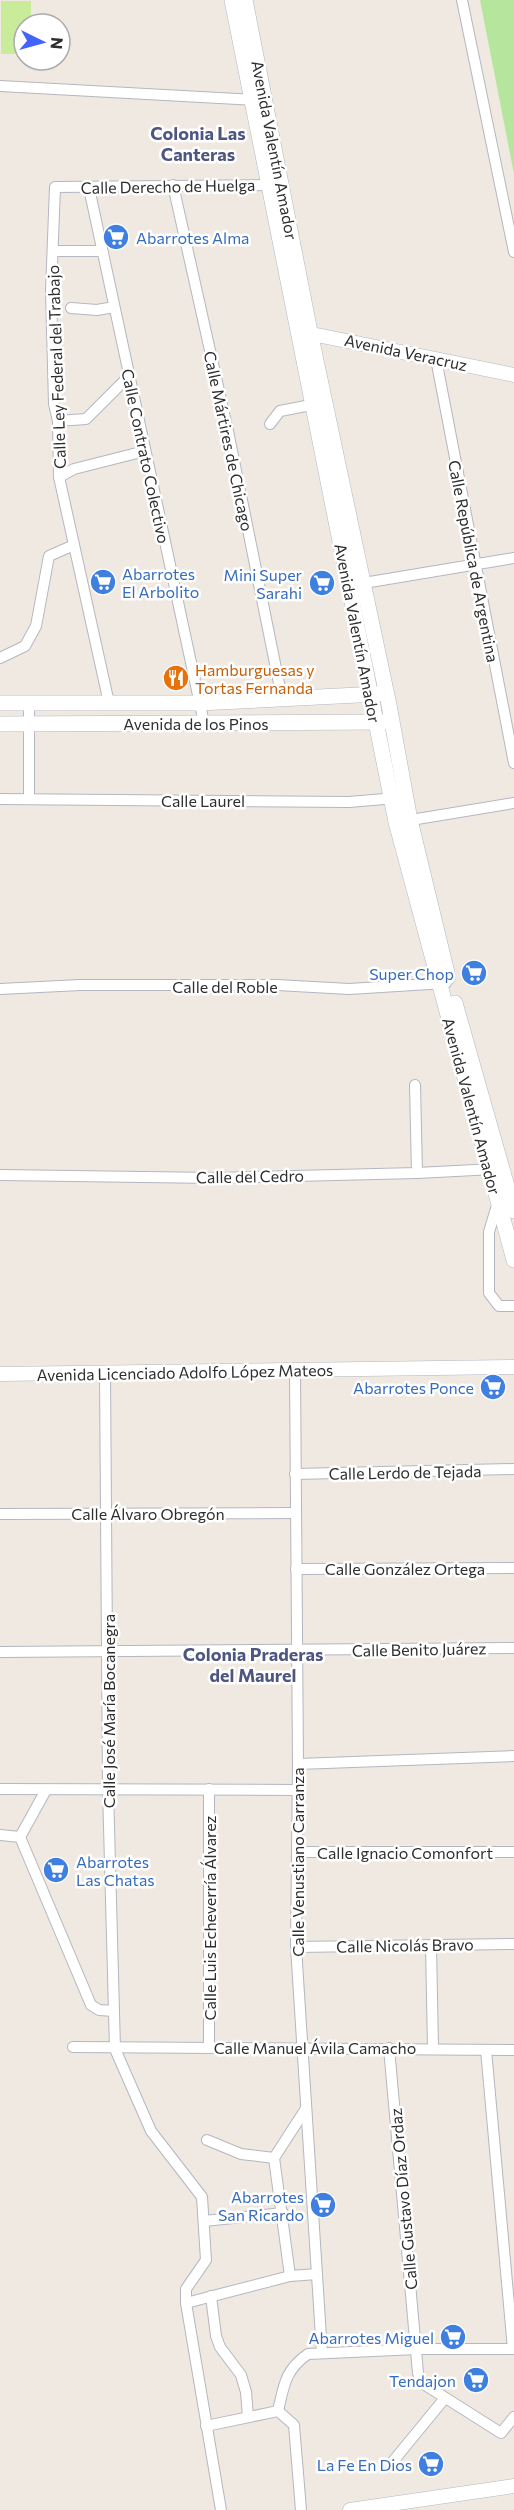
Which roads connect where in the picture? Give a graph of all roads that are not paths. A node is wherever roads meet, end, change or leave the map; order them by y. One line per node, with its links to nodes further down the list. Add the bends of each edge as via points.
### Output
1 (232, 0): 5 (main road, Avenida Valentín Amador)
2 (245, 0): 5 (main road, Avenida Valentín Amador)
3 (462, 0): 12 (street)
4 (0, 86): 5 (street)
5 (259, 100): 7 (main road, Avenida Valentín Amador)
6 (173, 185): 7 (street, Calle Derecho de Huelga); 9 (street, Calle Derecho de Huelga); 31 (street, Calle Mártires de Chicago)
7 (274, 185): 15 (main road, Avenida Valentín Amador)
8 (55, 188): 9 (street, Calle Derecho de Huelga); 10 (street, Calle Ley Federal del Trabajo)
9 (89, 188): 11 (street, Calle Contrato Colectivo)
10 (52, 251): 11 (street); 20 (street, Calle Ley Federal del Trabajo, via 54,404)
11 (102, 251): 13 (street, Calle Contrato Colectivo)
12 (514, 252)
13 (114, 307): 14 (street); 18 (street, Calle Contrato Colectivo)
14 (71, 308)
15 (303, 332): 16 (street, Avenida Veracruz); 19 (main road, Avenida Valentín Amador); 27 (main road, Avenida Valentín Amador)
16 (436, 359): 17 (street, Avenida Veracruz); 26 (street, Calle República de Argentina)
17 (514, 375)
18 (129, 376): 20 (street, via 86,419); 22 (street, Calle Contrato Colectivo)
19 (311, 405): 21 (street, via 280,411); 27 (main road, Avenida Valentín Amador)
20 (58, 421): 23 (street, Calle Ley Federal del Trabajo)
21 (270, 424)
22 (145, 451): 23 (street, via 74,469); 34 (street, Calle Contrato Colectivo)
23 (59, 477): 24 (street, Calle Ley Federal del Trabajo)
24 (74, 545): 28 (street, via 49,556 36,626 25,646); 33 (street, Calle Ley Federal del Trabajo)
25 (514, 558): 26 (street)
26 (475, 566): 27 (street); 41 (street, Calle República de Argentina)
27 (356, 584): 29 (main road, Avenida Valentín Amador); 30 (main road, Avenida Valentín Amador)
28 (0, 658)
29 (387, 694): 30 (main road, Avenida de los Pinos); 36 (main road, Avenida Valentín Amador)
30 (369, 695): 31 (main road, Avenida de los Pinos); 38 (main road, Avenida Valentín Amador)
31 (282, 698): 34 (main road, Avenida de los Pinos)
32 (29, 703): 33 (main road, Avenida de los Pinos); 35 (main road, Avenida de los Pinos); 40 (street)
33 (109, 703): 34 (main road, Avenida de los Pinos)
34 (199, 703): 37 (street, Calle Contrato Colectivo)
35 (0, 704)
36 (392, 720): 38 (main road, Avenida de los Pinos); 42 (main road, Avenida Valentín Amador)
37 (204, 723): 38 (main road, Avenida de los Pinos); 40 (main road, Avenida de los Pinos)
38 (376, 723): 42 (main road, Avenida Valentín Amador)
39 (0, 724): 40 (main road, Avenida de los Pinos)
40 (29, 724): 43 (street)
41 (514, 763)
42 (399, 798): 43 (street, Calle Laurel, via 349,802); 46 (main road, Avenida Valentín Amador)
43 (29, 799): 44 (street, Calle Laurel)
44 (0, 800)
45 (514, 803): 46 (street)
46 (403, 821): 47 (main road, Avenida Valentín Amador)
47 (444, 983): 48 (street, Calle del Roble, via 350,989 277,985); 50 (main road, Avenida Valentín Amador)
48 (0, 989)
49 (415, 1085): 51 (street)
50 (494, 1169): 51 (street, Calle del Cedro); 53 (main road, Avenida Valentín Amador); 54 (main road, Avenida Valentín Amador)
51 (417, 1173): 52 (street, Calle del Cedro, via 215,1178)
52 (0, 1175)
53 (498, 1202): 55 (main road, Avenida Valentín Amador); 56 (street, via 489,1232 489,1293 499,1306)
54 (514, 1211)
55 (514, 1260)
56 (514, 1306)
57 (514, 1367): 58 (street, Avenida Licenciado Adolfo López Mateos)
58 (295, 1371): 59 (street, Avenida Licenciado Adolfo López Mateos); 62 (street, Calle Venustiano Carranza)
59 (105, 1373): 60 (street, Avenida Licenciado Adolfo López Mateos); 63 (street, Calle José María Bocanegra)
60 (0, 1374)
61 (514, 1469): 62 (street, Calle Lerdo de Tejada)
62 (295, 1474): 64 (street, Calle Venustiano Carranza)
63 (106, 1513): 64 (street, Calle Álvaro Obregón); 65 (street, Calle Álvaro Obregón); 69 (street, Calle José María Bocanegra)
64 (295, 1513): 67 (street, Calle Venustiano Carranza)
65 (0, 1514)
66 (514, 1568): 67 (street, Calle González Ortega)
67 (296, 1569): 70 (street, Calle Venustiano Carranza)
68 (514, 1648): 70 (street, Calle Benito Juárez)
69 (108, 1651): 70 (street, Calle Benito Juárez); 71 (street, Calle Benito Juárez); 75 (street, Calle José María Bocanegra)
70 (297, 1651): 73 (street, Calle Venustiano Carranza)
71 (0, 1652)
72 (514, 1756): 73 (street)
73 (298, 1764): 78 (street, Calle Venustiano Carranza)
74 (0, 1789): 77 (street)
75 (108, 1789): 76 (street); 77 (street); 86 (street, Calle José María Bocanegra)
76 (208, 1789): 78 (street); 87 (street, Calle Luis Echeverría Álvarez)
77 (46, 1790): 80 (street)
78 (297, 1790): 81 (street, Calle Venustiano Carranza)
79 (0, 1835): 80 (street)
80 (20, 1837): 86 (street, via 91,2005)
81 (297, 1852): 82 (street, Calle Ignacio Comonfort); 85 (street, Calle Venustiano Carranza)
82 (514, 1852)
83 (514, 1944): 84 (street, Calle Nicolás Bravo)
84 (431, 1945): 85 (street, Calle Nicolás Bravo); 91 (street)
85 (296, 1947): 89 (street, Calle Venustiano Carranza)
86 (114, 2011): 92 (street, Calle José María Bocanegra)
87 (209, 2046): 89 (street, Calle Manuel Ávila Camacho); 92 (street, Calle Manuel Ávila Camacho)
88 (73, 2047): 92 (street, Calle Manuel Ávila Camacho)
89 (301, 2047): 90 (street, Calle Manuel Ávila Camacho); 95 (street, Calle Venustiano Carranza)
90 (389, 2048): 91 (street, Calle Manuel Ávila Camacho); 104 (street, Calle Gustavo Díaz Ordaz)
91 (433, 2048): 93 (street, Calle Manuel Ávila Camacho)
92 (115, 2049): 99 (street, via 151,2131 202,2197)
93 (486, 2050): 94 (street, Calle Manuel Ávila Camacho); 105 (street)
94 (514, 2050)
95 (305, 2110): 97 (street); 100 (street, Calle Venustiano Carranza)
96 (207, 2140): 97 (street, via 241,2154)
97 (274, 2158): 98 (street)
98 (283, 2212): 99 (street); 101 (street)
99 (204, 2220): 103 (street, via 206,2260 186,2289)
100 (317, 2274): 101 (street); 106 (street, Calle Venustiano Carranza)
101 (290, 2276): 102 (street)
102 (212, 2296): 103 (street); 109 (street, via 216,2336 220,2348 241,2375)
103 (186, 2303): 111 (street)
104 (417, 2349): 105 (street); 106 (street); 107 (street, Calle Gustavo Díaz Ordaz, via 422,2383)
105 (513, 2349)
106 (322, 2353): 108 (street, via 308,2354 293,2364)
107 (446, 2398): 110 (street, Calle Gustavo Díaz Ordaz, via 501,2433); 112 (street)
108 (278, 2411): 109 (street); 116 (street, via 294,2425)
109 (248, 2417): 111 (street)
110 (514, 2417)
111 (206, 2426): 115 (street)
112 (390, 2465)
113 (514, 2486): 114 (street)
114 (434, 2505): 117 (street)
115 (221, 2510)
116 (301, 2510)
117 (350, 2510)

